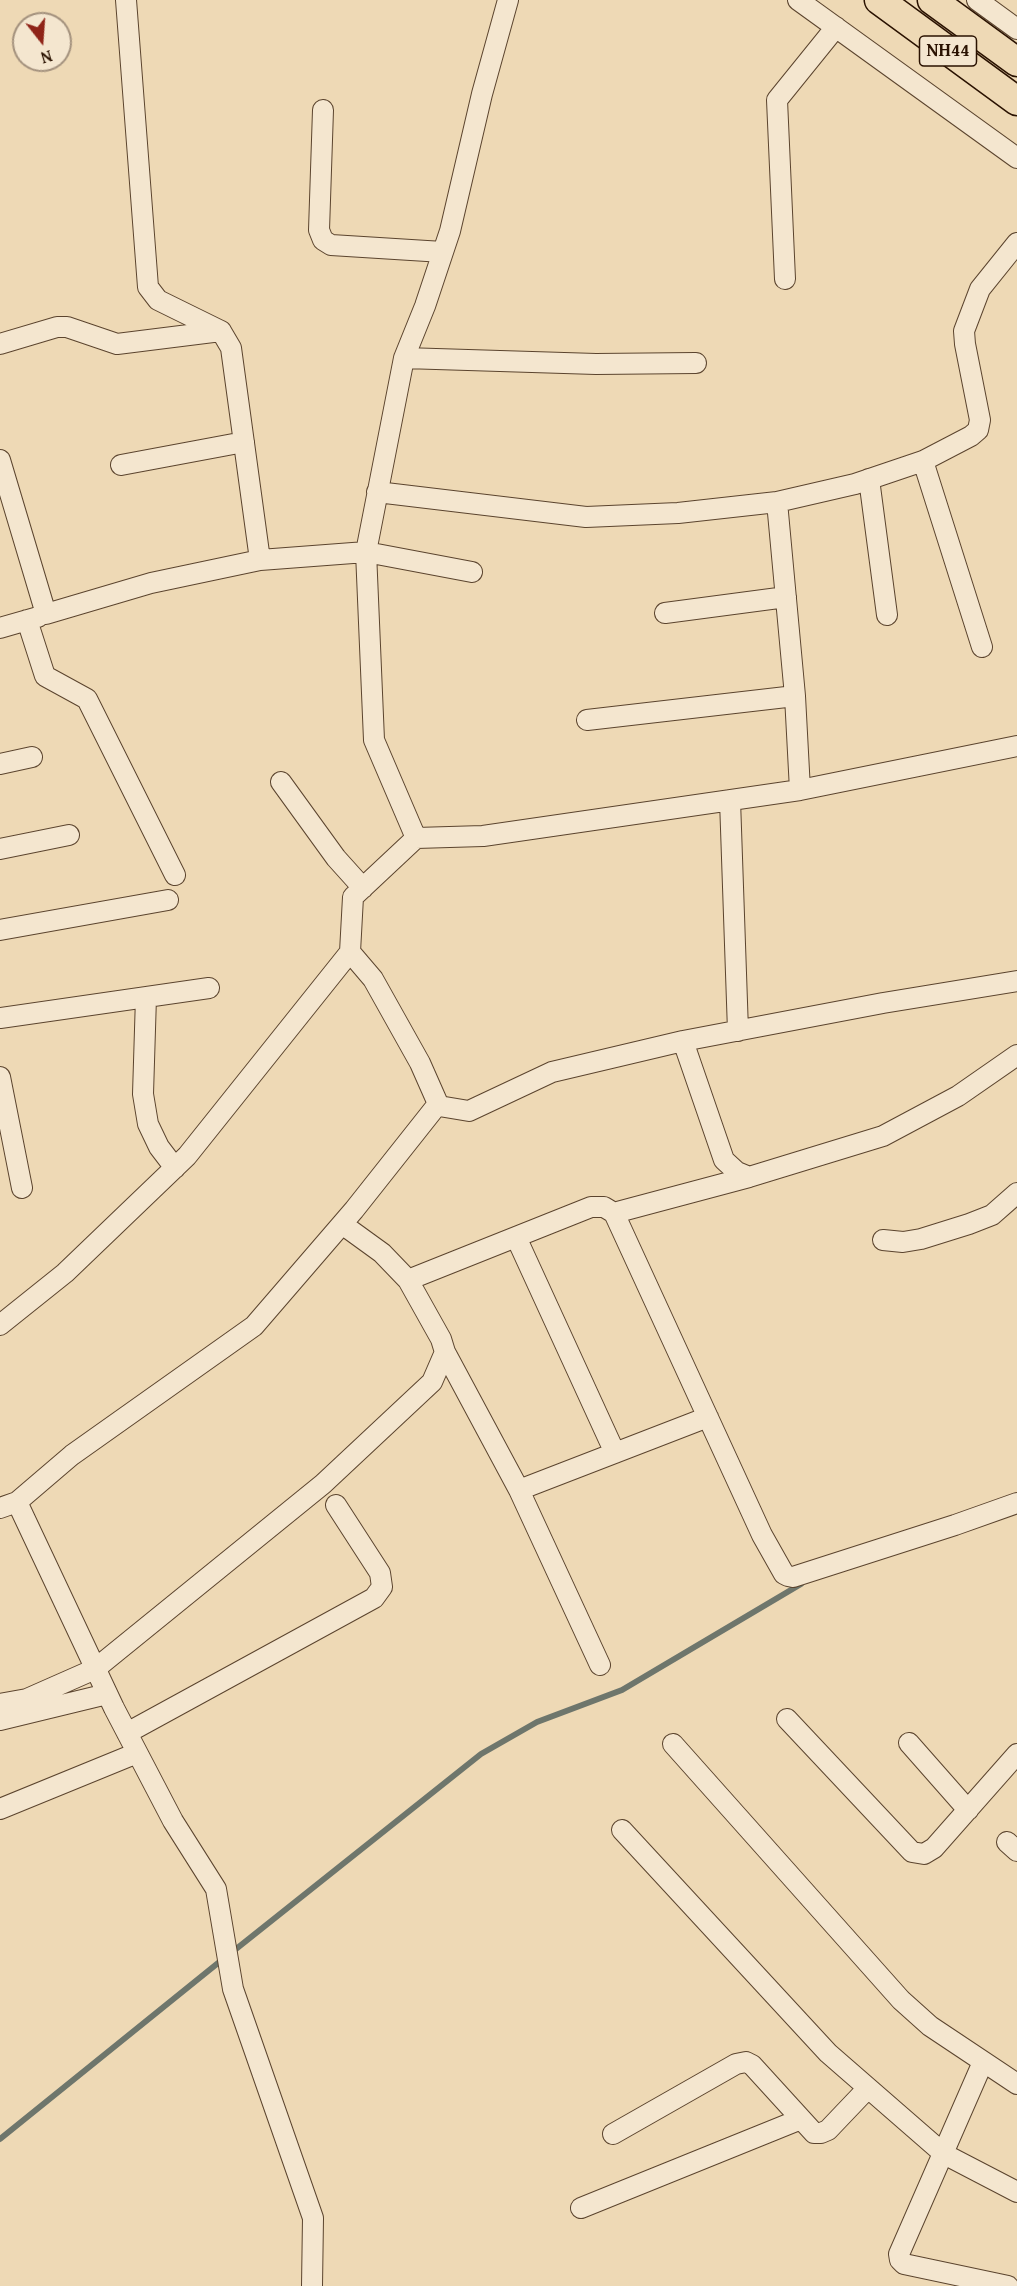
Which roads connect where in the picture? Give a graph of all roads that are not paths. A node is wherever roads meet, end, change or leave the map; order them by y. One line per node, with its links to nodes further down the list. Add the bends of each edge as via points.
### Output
1 (126, 0): 16 (street, via 148,287 158,300)
2 (508, 0): 14 (street)
3 (798, 0): 7 (street)
4 (879, 0): 10 (highway, NH44)
5 (932, 0): 9 (highway, NH44)
6 (977, 0): 8 (street)
7 (836, 27): 12 (street); 15 (street, via 777,100)
8 (1017, 29)
9 (1017, 62)
10 (1017, 101)
11 (323, 110): 14 (street, via 319,230 323,240 331,245)
12 (1017, 158)
13 (1017, 243): 22 (street, via 980,289 964,331 980,420 978,430)
14 (443, 252): 18 (street)
15 (785, 279)
16 (221, 331): 17 (street, via 117,344 57,327); 20 (street, via 231,348)
17 (0, 344)
18 (404, 358): 19 (street); 25 (street)
19 (696, 363)
20 (244, 442): 23 (street); 28 (street)
21 (0, 460): 33 (street)
22 (922, 461): 24 (street); 35 (street)
23 (121, 465)
24 (869, 479): 26 (street); 32 (street)
25 (376, 492): 26 (street, via 586,517 678,513); 27 (street)
26 (777, 502): 30 (street)
27 (366, 552): 28 (street); 29 (street); 45 (street, via 374,740)
28 (260, 560): 33 (street, via 151,583)
29 (472, 572)
30 (786, 597): 31 (street); 36 (street)
31 (665, 613)
32 (887, 615)
33 (36, 617): 34 (street); 47 (street, via 45,676 87,699)
34 (0, 628)
35 (982, 647)
36 (795, 696): 37 (street); 42 (street)
37 (587, 720)
38 (1017, 746): 42 (street)
39 (32, 758): 40 (street)
40 (0, 764)
41 (281, 783): 48 (street)
42 (800, 790): 43 (street)
43 (730, 800): 45 (street, via 483,836); 56 (street)
44 (69, 835): 46 (street)
45 (416, 838): 48 (street)
46 (0, 849)
47 (175, 875)
48 (363, 888): 51 (street, via 353,897)
49 (168, 900): 50 (street)
50 (0, 930)
51 (350, 952): 60 (street, via 373,979); 61 (street)
52 (1017, 981): 56 (street)
53 (209, 988): 54 (street)
54 (146, 997): 55 (street); 61 (street, via 143,1094 148,1124)
55 (0, 1018)
56 (738, 1030): 57 (street)
57 (683, 1041): 60 (street, via 552,1072 469,1111); 62 (street, via 724,1160)
58 (1017, 1055): 62 (street, via 958,1096 883,1136)
59 (0, 1077): 63 (street)
60 (439, 1106): 66 (street)
61 (175, 1168): 70 (street, via 65,1273)
62 (749, 1177): 65 (street)
63 (22, 1188)
64 (1017, 1193): 68 (street, via 992,1215 969,1224 921,1239)
65 (614, 1213): 67 (street, via 604,1207 591,1207); 72 (street)
66 (342, 1224): 69 (street, via 382,1253); 76 (street, via 254,1326)
67 (516, 1237): 69 (street); 73 (street)
68 (883, 1240)
69 (408, 1280): 71 (street)
70 (0, 1325)
71 (445, 1353): 74 (street); 79 (street, via 432,1382 323,1485)
72 (708, 1417): 73 (street); 75 (street, via 762,1535 788,1576)
73 (615, 1453): 74 (street)
74 (519, 1490): 78 (street)
75 (1017, 1503)
76 (8, 1505): 79 (street)
77 (336, 1505): 84 (street, via 380,1573 382,1587 374,1598)
78 (600, 1665)
79 (95, 1669): 80 (street); 81 (street, via 27,1699)
80 (107, 1694): 83 (street); 84 (street)
81 (0, 1704)
82 (787, 1719): 90 (street, via 912,1852 924,1854 934,1848)
83 (0, 1720)
84 (127, 1732): 87 (street)
85 (909, 1743): 90 (street)
86 (673, 1744): 92 (street, via 895,1994 930,2026)
87 (137, 1753): 89 (street); 100 (street, via 173,1821 216,1889 233,1989 313,2218)
88 (1017, 1754): 90 (street)
89 (0, 1808)
90 (968, 1810)
91 (622, 1830): 94 (street, via 788,2013)
92 (982, 2062): 93 (street); 97 (street)
93 (1017, 2084)
94 (868, 2088): 95 (street, via 828,2130 814,2133); 97 (street)
95 (801, 2119): 96 (street, via 746,2062 736,2064); 99 (street)
96 (613, 2134)
97 (944, 2154): 98 (street); 101 (street, via 899,2254 900,2260)
98 (1017, 2192)
99 (581, 2208)
100 (312, 2286)
101 (1008, 2286)

